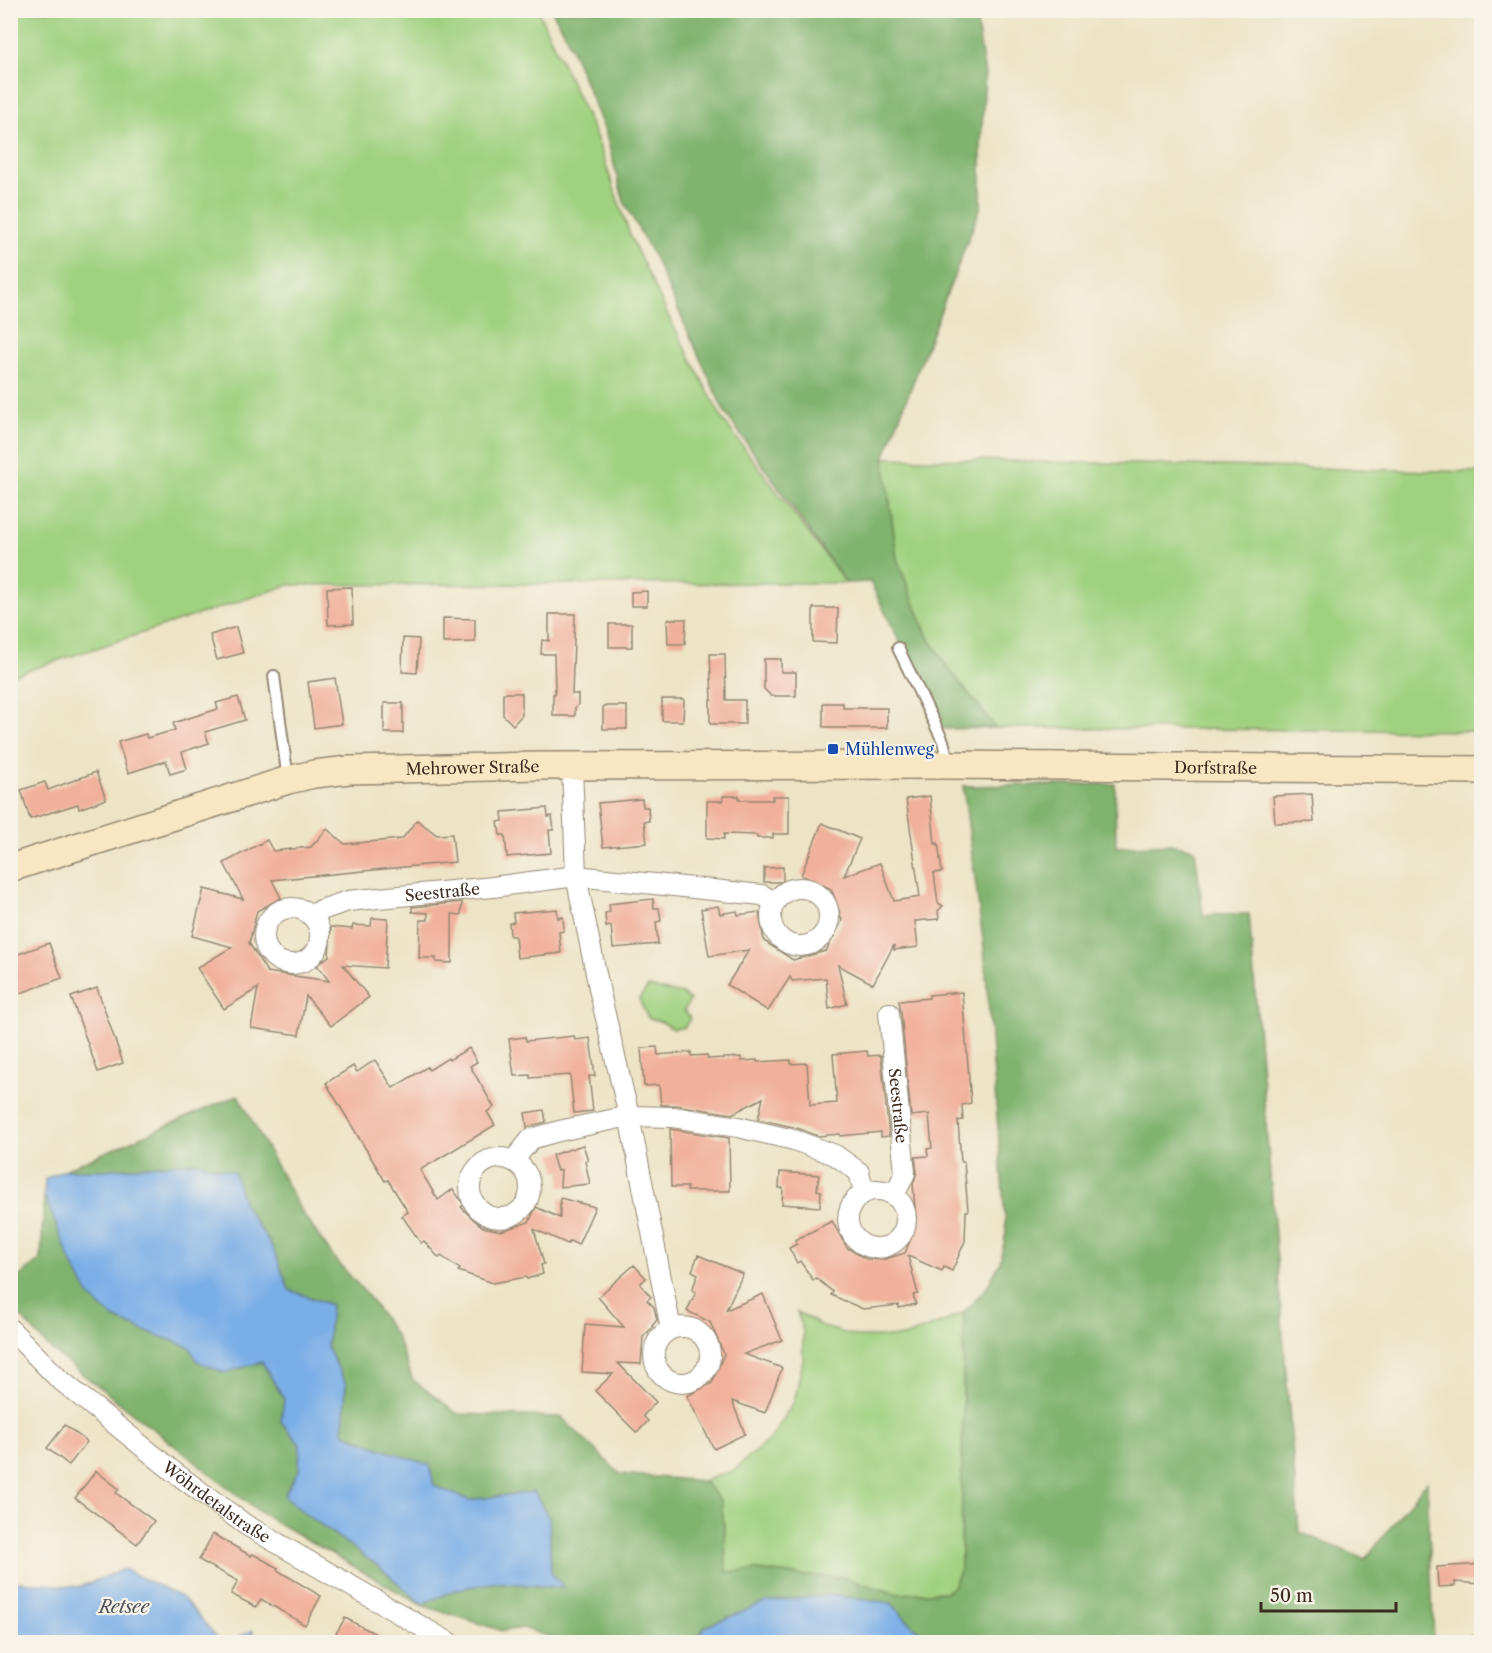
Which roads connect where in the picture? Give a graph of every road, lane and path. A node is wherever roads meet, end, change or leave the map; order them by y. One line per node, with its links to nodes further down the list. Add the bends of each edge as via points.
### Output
1 (898, 648): 3 (lane, via 943,741)
2 (274, 676): 6 (lane)
3 (949, 765): 4 (main road, Mehrower Straße); 5 (main road, Dorfstraße)
4 (572, 766): 6 (main road, Mehrower Straße, via 349,770); 8 (street)
5 (1482, 770)
6 (288, 780): 7 (main road, Mehrower Straße)
7 (10, 868)
8 (576, 876): 9 (street, Seestraße, via 762,895); 10 (street, Seestraße, via 348,901); 12 (street)
9 (775, 902)
10 (312, 916)
11 (889, 1013): 15 (street, Seestraße, via 905,1173)
12 (629, 1116): 13 (street, via 531,1139); 14 (street, via 673,1117 794,1140 835,1155 859,1172); 17 (street)
13 (513, 1161)
14 (864, 1193): 15 (street, via 881,1190); 15 (street, via 850,1208 849,1228 861,1243 870,1247 890,1245 903,1232 905,1214)
15 (894, 1196)
16 (10, 1329): 18 (street, Wöhrdetalstraße, via 58,1378 246,1525)
17 (671, 1329)
18 (448, 1642)
19 (1473, 1642): 20 (lane)
20 (1482, 1642)

